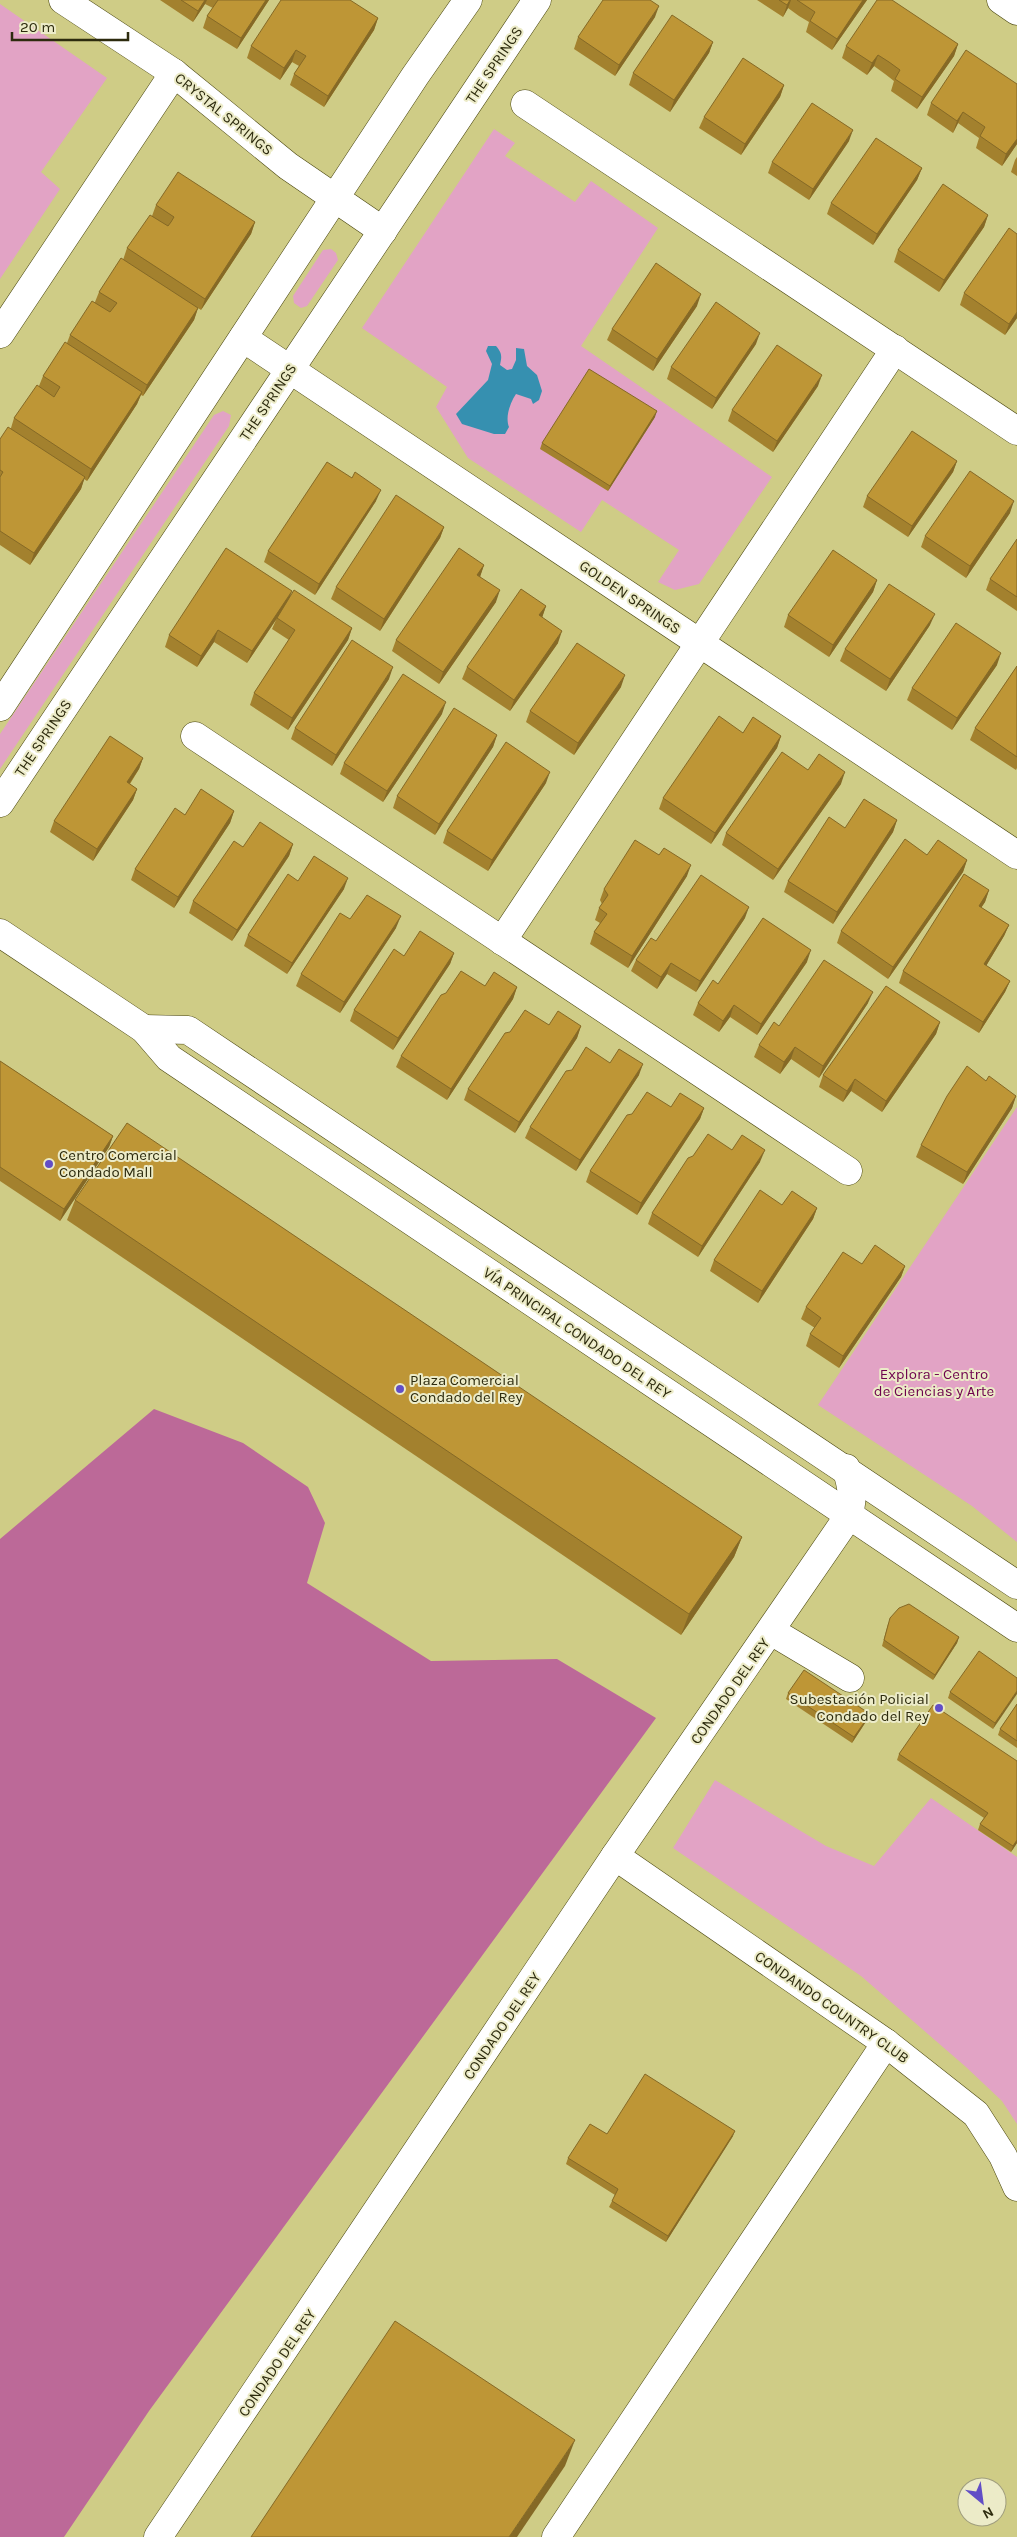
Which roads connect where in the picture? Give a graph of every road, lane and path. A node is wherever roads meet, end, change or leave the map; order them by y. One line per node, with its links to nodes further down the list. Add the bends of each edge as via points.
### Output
1 (63, 0): 6 (street, CRYSTAL SPRINGS)
2 (468, 0): 8 (street)
3 (537, 0): 9 (street, THE SPRINGS)
4 (1001, 0): 5 (street)
5 (1017, 11)
6 (174, 74): 8 (street, CRYSTAL SPRINGS, via 288,166); 10 (street)
7 (525, 104): 12 (street)
8 (336, 198): 9 (street, CRYSTAL SPRINGS); 11 (street)
9 (383, 231): 13 (street, THE SPRINGS)
10 (0, 334)
11 (243, 338): 13 (street, GOLDEN SPRINGS); 16 (street)
12 (895, 349): 14 (street); 15 (street)
13 (290, 369): 15 (street, GOLDEN SPRINGS); 18 (street, THE SPRINGS)
14 (1017, 431)
15 (700, 643): 19 (street, GOLDEN SPRINGS); 21 (street)
16 (0, 707)
17 (195, 736): 21 (street)
18 (0, 804)
19 (1017, 855)
20 (0, 933): 22 (street, VÍA PRINCIPAL CONDADO DEL REY)
21 (502, 940): 23 (street)
22 (144, 1030): 24 (street, via 188,1030); 26 (street, VÍA PRINCIPAL CONDADO DEL REY, via 169,1058)
23 (848, 1171)
24 (846, 1468): 25 (street); 26 (street, via 853,1494)
25 (900, 1506): 26 (street, via 868,1507); 27 (street)
26 (848, 1517): 28 (street, VÍA PRINCIPAL CONDADO DEL REY); 29 (street, CONDADO DEL REY)
27 (1017, 1584)
28 (1017, 1628)
29 (771, 1631): 30 (street); 31 (street, CONDADO DEL REY)
30 (850, 1678)
31 (615, 1856): 32 (street, CONDANDO COUNTRY CLUB); 34 (street, CONDADO DEL REY)
32 (886, 2043): 33 (street, CONDANDO COUNTRY CLUB, via 976,2114 1003,2156); 35 (street)
33 (1017, 2187)
34 (158, 2537)
35 (556, 2537)

